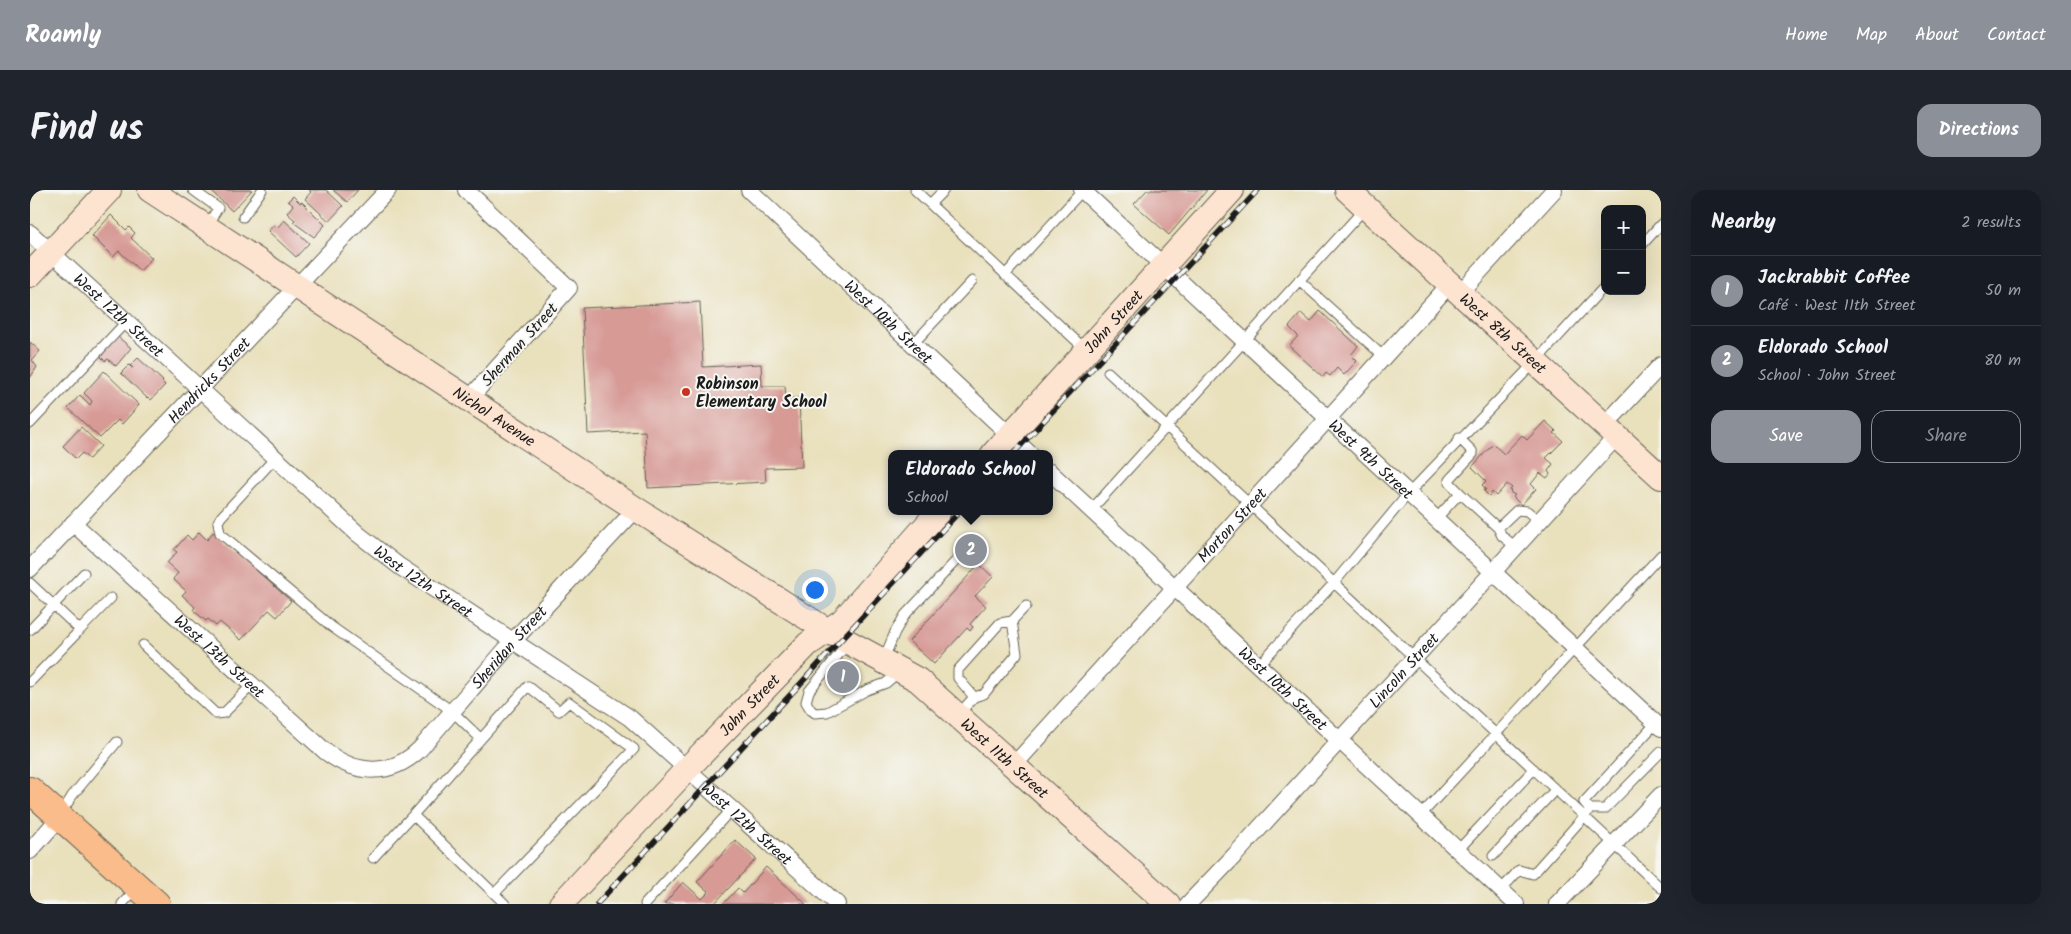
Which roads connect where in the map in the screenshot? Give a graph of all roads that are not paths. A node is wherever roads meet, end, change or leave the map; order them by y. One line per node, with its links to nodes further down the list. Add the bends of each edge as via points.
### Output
1 (109, 190): 20 (street)
2 (150, 190): 13 (street, Nichol Avenue)
3 (262, 190): 16 (lane)
4 (388, 190): 26 (street, Hendricks Street)
5 (466, 190): 38 (street, Sherman Street, via 569,288)
6 (749, 190): 31 (street, West 10th Street)
7 (915, 190): 14 (lane)
8 (944, 190): 14 (lane)
9 (1082, 190): 21 (street, West 9th Street); 23 (lane)
10 (1232, 190): 21 (street, John Street)
11 (1347, 190): 15 (street, West 8th Street)
12 (1554, 190): 27 (street, Morton Street)
13 (187, 198): 26 (street, Nichol Avenue, via 207,227)
14 (930, 204): 23 (lane)
15 (1366, 207): 24 (lane); 27 (street, West 8th Street)
16 (243, 217)
17 (1661, 224): 19 (lane)
18 (30, 233): 20 (street, West 12th Street)
19 (1646, 240)
20 (52, 253): 22 (street); 29 (street, West 12th Street)
21 (1164, 267): 30 (street, West 9th Street); 32 (street, John Street)
22 (30, 275)
23 (1005, 275): 32 (lane)
24 (1299, 280): 30 (lane); 33 (lane)
25 (972, 281): 31 (lane)
26 (298, 285): 37 (street, Hendricks Street); 38 (street, Nichol Avenue)
27 (1455, 289): 33 (street, Morton Street); 34 (street, West 8th Street)
28 (1601, 290): 34 (lane)
29 (126, 322): 37 (street, West 12th Street); 40 (lane)
30 (1244, 340): 39 (street, West 9th Street); 41 (lane)
31 (913, 344): 43 (street, West 10th Street)
32 (1087, 351): 43 (street, John Street)
33 (1384, 357): 39 (street, Morton Street)
34 (1535, 362): 42 (street, West 8th Street); 44 (lane)
35 (1661, 365): 42 (street, Lincoln Street)
36 (1108, 372): 41 (lane)
37 (199, 390): 47 (street, West 12th Street); 58 (street, Hendricks Street)
38 (469, 399): 53 (street, Nichol Avenue)
39 (1328, 418): 51 (street, West 9th Street); 52 (street, Morton Street)
40 (30, 424)
41 (1167, 427): 52 (lane); 54 (lane)
42 (1611, 431): 49 (street, West 8th Street); 57 (street, Lincoln Street)
43 (1010, 435): 45 (street, John Street); 46 (street, West 10th Street)
44 (1460, 438): 50 (lane, via 1473,454 1449,480); 51 (lane)
45 (997, 450)
46 (1026, 450)
47 (275, 458): 76 (street, West 12th Street, via 358,534 399,566); 85 (lane, via 218,522 220,533 332,627)
48 (1053, 475): 54 (street, West 10th Street)
49 (1661, 477)
50 (1460, 493): 56 (lane); 59 (lane)
51 (1408, 494): 56 (street, West 9th Street); 67 (lane)
52 (1250, 504): 67 (lane); 68 (street, Morton Street)
53 (636, 509): 75 (street, Nichol Avenue); 76 (street, Sheridan Street)
54 (1091, 510): 68 (street, West 10th Street)
55 (936, 515): 75 (street, John Street, via 842,621)
56 (1436, 519): 64 (street, West 9th Street)
57 (1539, 521): 59 (lane, via 1527,511 1517,510); 60 (street, Lincoln Street)
58 (73, 524): 63 (street, Hendricks Street); 83 (street, West 13th Street)
59 (1498, 528): 60 (lane)
60 (1516, 548): 64 (street, Lincoln Street)
61 (966, 550): 81 (lane, via 905,616 895,632)
62 (1661, 555): 78 (lane)
63 (30, 569)
64 (1494, 572): 78 (street, West 9th Street); 79 (street, Lincoln Street)
65 (84, 573): 70 (lane)
66 (30, 583): 70 (lane)
67 (1334, 583): 79 (lane); 80 (lane)
68 (1175, 587): 80 (street, West 10th Street); 93 (street, Morton Street)
69 (111, 598): 74 (lane)
70 (54, 605): 73 (lane); 74 (lane)
71 (1026, 606): 72 (lane)
72 (1012, 621): 84 (lane, via 1017,654 984,694); 84 (lane, via 1000,623 958,670 958,678)
73 (30, 630)
74 (80, 630): 82 (lane)
75 (840, 638): 81 (street, West 11th Street); 81 (lane, via 809,691 806,702 815,713 827,712 886,683); 94 (street, John Street, via 808,644)
76 (512, 642): 85 (street, Sheridan Street); 94 (street, West 12th Street, via 630,718)
77 (143, 645): 83 (lane, via 216,714 224,713)
78 (1574, 647): 87 (street, West 9th Street); 88 (lane)
79 (1414, 658): 88 (lane); 90 (street, Lincoln Street)
80 (1259, 665): 90 (street, West 10th Street)
81 (892, 666): 86 (street, West 11th Street, via 918,680)
82 (30, 682)
83 (251, 686): 96 (street, West 13th Street, via 339,762 358,769)
84 (974, 697): 86 (lane)
85 (452, 711): 89 (lane); 96 (street, Sheridan Street, via 416,753 390,767)
86 (957, 716): 93 (street, West 11th Street)
87 (1658, 725): 101 (lane, via 1584,802)
88 (1496, 734): 95 (lane); 103 (lane)
89 (480, 738): 102 (lane); 112 (lane, via 528,686 559,712 569,702 634,749)
90 (1340, 740): 103 (street, West 10th Street); 120 (street, Lincoln Street)
91 (117, 742): 104 (lane, via 72,796)
92 (1661, 752): 101 (lane, via 1605,809)
93 (1014, 765): 114 (street, West 11th Street)
94 (687, 769): 100 (street, West 12th Street); 117 (street, John Street)
95 (1534, 769): 97 (lane); 106 (lane)
96 (374, 770)
97 (1556, 789): 101 (lane); 108 (lane)
98 (30, 790): 104 (main road)
99 (1661, 795): 105 (street)
100 (732, 809): 118 (lane); 119 (street, West 12th Street)
101 (1587, 813): 105 (lane); 111 (lane, via 1533,874 1519,870)
102 (413, 816): 109 (lane); 112 (lane)
103 (1421, 816): 106 (street, West 10th Street)
104 (60, 817): 107 (street); 113 (main road)
105 (1614, 844): 110 (lane); 122 (street)
106 (1458, 850): 111 (street, West 10th Street)
107 (30, 851)
108 (1493, 856)
109 (374, 858)
110 (1661, 888)
111 (1501, 890): 121 (street, West 10th Street)
112 (495, 893): 116 (lane)
113 (130, 895): 115 (main road)
114 (1157, 901)
115 (157, 904)
116 (505, 904)
117 (561, 904)
118 (644, 904)
119 (837, 904)
120 (1188, 904)
121 (1516, 904)
122 (1557, 904)

